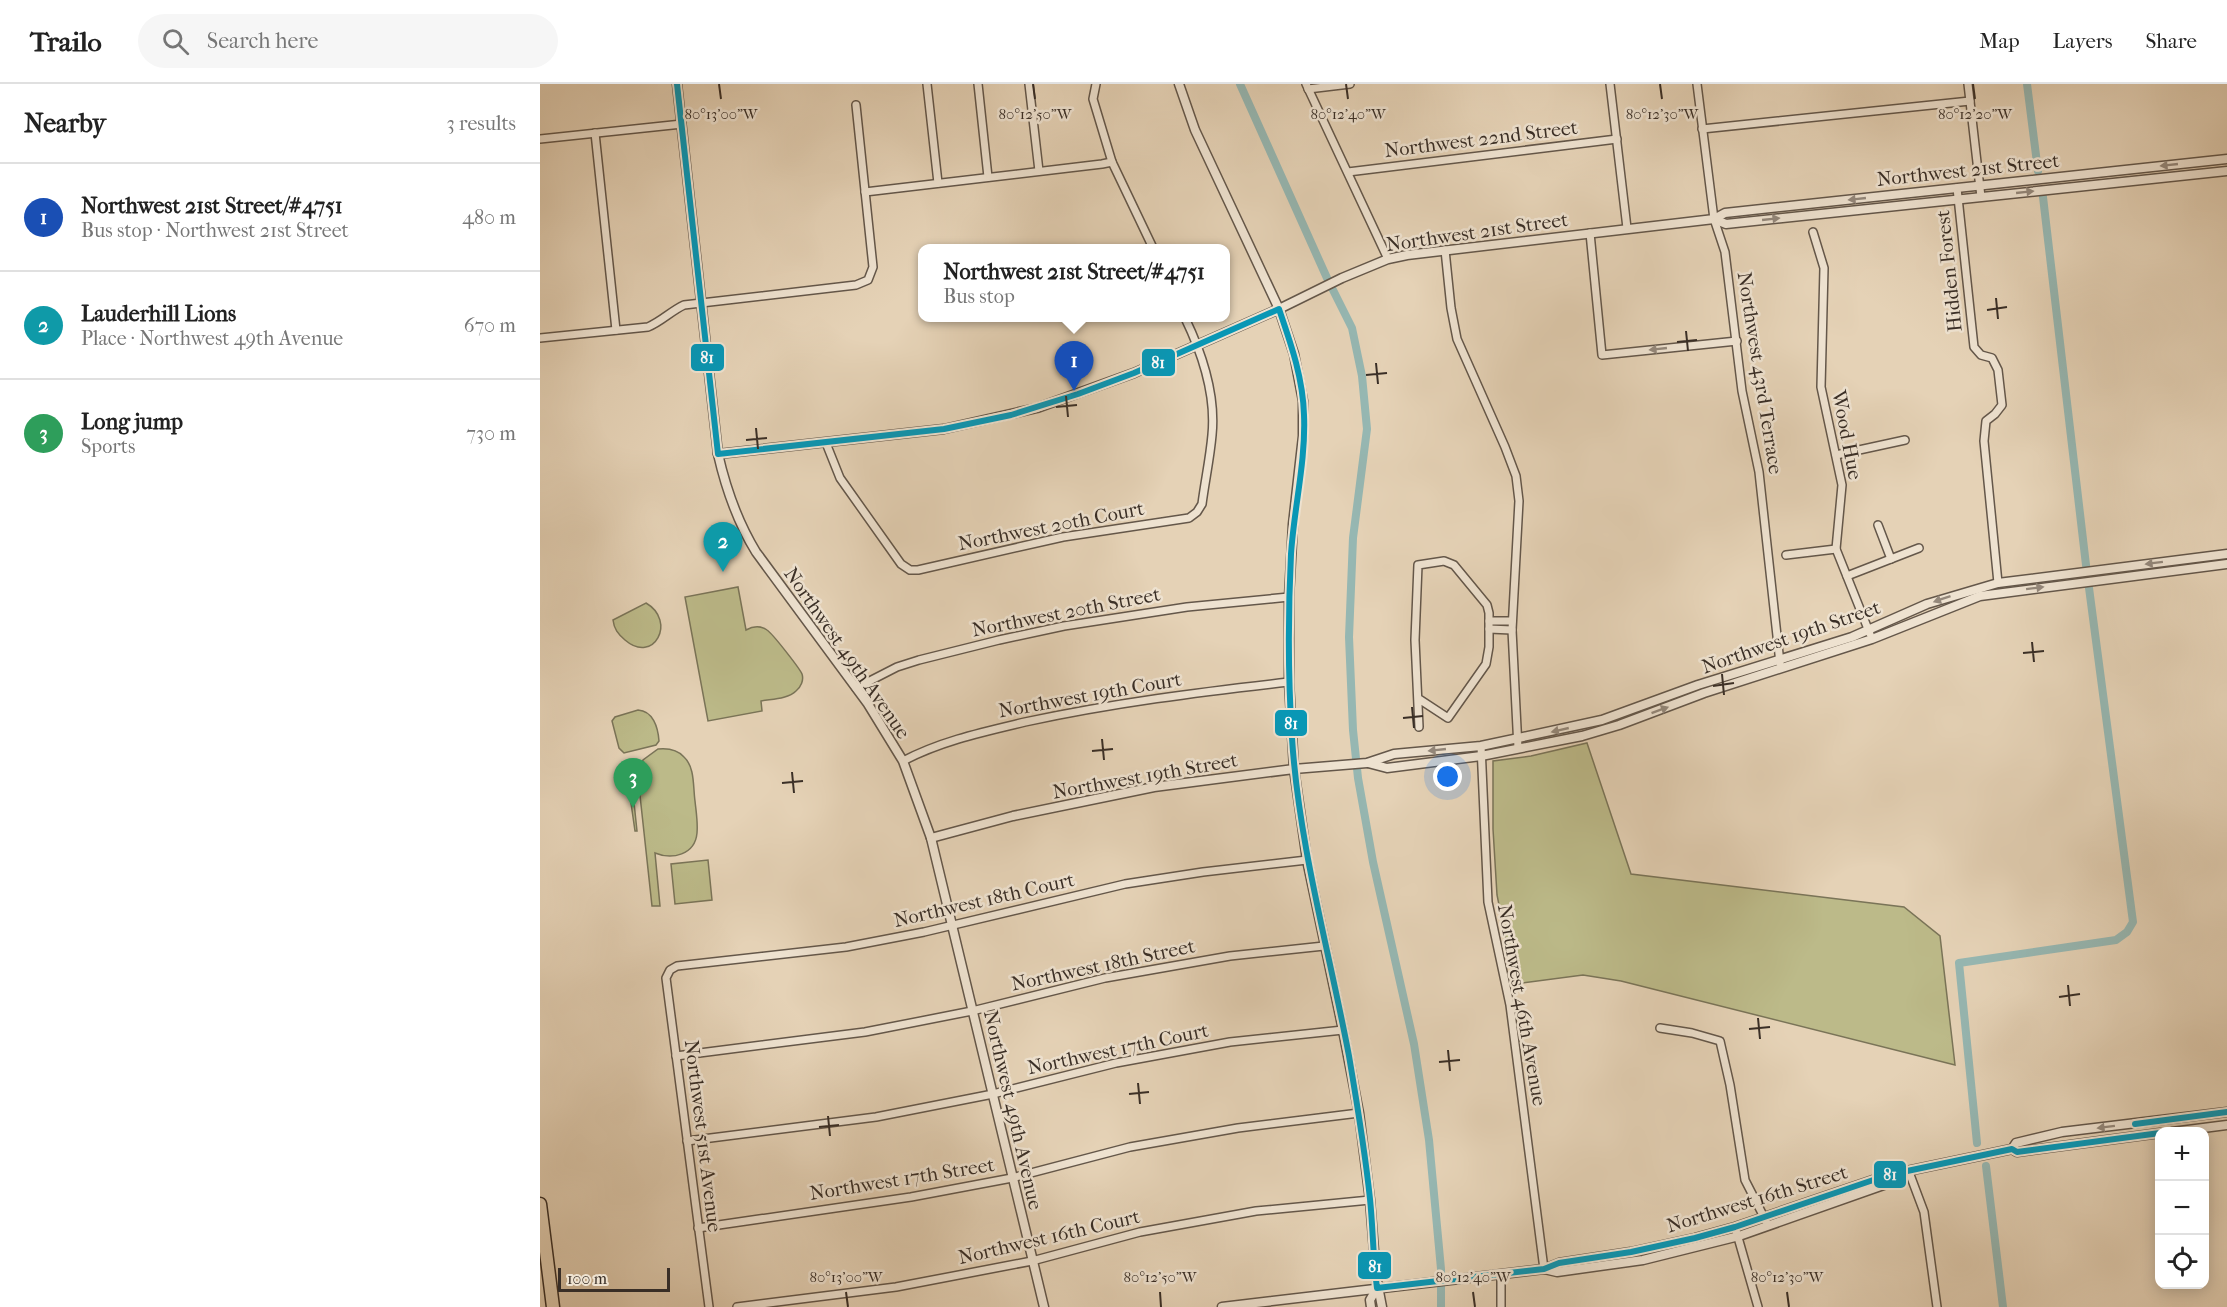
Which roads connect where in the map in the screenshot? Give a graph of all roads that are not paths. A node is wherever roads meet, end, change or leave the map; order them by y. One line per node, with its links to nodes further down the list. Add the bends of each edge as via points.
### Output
1 (677, 84): 14 (street, Northwest 49th Avenue)
2 (927, 84): 25 (street)
3 (978, 84): 24 (street)
4 (1029, 84): 21 (street)
5 (1096, 84): 20 (street, via 1093,99)
6 (1179, 84): 39 (street, via 1195,130)
7 (1350, 84): 11 (street)
8 (1610, 84): 18 (street)
9 (1697, 84): 15 (street, Northwest 43rd Terrace)
10 (1968, 84): 12 (street)
11 (1307, 86): 23 (street)
12 (1970, 101): 15 (street); 26 (street)
13 (856, 105): 28 (street)
14 (681, 124): 16 (street); 38 (street, Northwest 49th Avenue)
15 (1702, 129): 31 (street, Northwest 43rd Terrace)
16 (595, 133): 17 (street); 41 (street)
17 (540, 139)
18 (1617, 139): 23 (street, Northwest 22nd Street); 32 (street)
19 (2227, 159): 26 (street, Northwest 21st Street, one-way to 26)
20 (1112, 162): 21 (street); 35 (street)
21 (1039, 171): 24 (street)
22 (2227, 171): 29 (street, Northwest 21st Street, one-way to 22)
23 (1348, 172): 37 (street)
24 (988, 177): 25 (street)
25 (938, 183): 28 (street)
26 (1980, 186): 27 (street, Northwest 21st Street); 29 (street)
27 (1957, 188): 30 (street, Hidden Forest); 31 (street, Northwest 21st Street, one-way to 31, via 1725,213)
28 (865, 192): 38 (street, via 873,267 868,280 856,285)
29 (1982, 197): 30 (street, Northwest 21st Street)
30 (1958, 200): 31 (street, Northwest 21st Street, one-way to 30, via 1726,224); 57 (street, Hidden Forest, via 1974,347 1981,356 1992,358 1998,370 2002,405 1986,421 1983,441)
31 (1714, 219): 32 (street, Northwest 21st Street); 43 (street, Northwest 43rd Terrace, via 1725,252)
32 (1628, 228): 34 (street, Northwest 21st Street)
33 (1813, 232): 48 (street, Wood Hue, via 1824,267 1820,375)
34 (1590, 233): 36 (street, Northwest 21st Street); 43 (street, Northwest 21st Street, one-way to 34, via 1602,356)
35 (1151, 244)
36 (1445, 250): 37 (street, Northwest 21st Street); 60 (street, via 1458,339 1516,476 1519,501)
37 (1388, 259): 39 (street, Northwest 21st Street)
38 (702, 303): 41 (street, via 684,305 648,327); 47 (street, Northwest 49th Avenue)
39 (1279, 309): 44 (street, Northwest 21st Street); 58 (street, via 1294,354 1303,401)
40 (1187, 322): 44 (street)
41 (616, 330): 42 (street)
42 (540, 338)
43 (1737, 341): 64 (street, Northwest 43rd Terrace, via 1742,391 1759,472)
44 (1198, 345): 46 (street, Northwest 21st Street, via 1037,408 962,426); 46 (street, Northwest 20th Court, via 1211,398 1212,433 1202,504 1189,518 1063,537 910,570 901,564 840,478)
45 (1905, 441): 48 (street)
46 (826, 443): 47 (street, Northwest 21st Street)
47 (718, 454): 66 (street, Northwest 49th Avenue, via 727,492 746,536)
48 (1836, 455): 51 (street, Wood Hue, via 1842,485)
49 (1878, 525): 54 (street)
50 (1919, 548): 54 (street, Northwest 19th Street)
51 (1836, 549): 53 (street); 56 (street, Wood Hue)
52 (2227, 554): 57 (street, Northwest 19th Street, one-way to 57)
53 (1786, 555)
54 (1891, 559): 56 (street, Northwest 19th Street)
55 (2227, 564): 63 (street, Northwest 19th Street, one-way to 55, via 1980,596)
56 (1847, 576): 63 (street, Wood Hue)
57 (1998, 583): 63 (street, Northwest 19th Street, one-way to 63, via 1927,604)
58 (1289, 597): 65 (street); 66 (street, Northwest 20th Street, via 1187,607 999,639 897,667)
59 (1489, 621): 60 (street); 61 (street); 67 (street, via 1487,606 1454,565 1444,561 1418,565 1415,640)
60 (1512, 621): 62 (street)
61 (1489, 629): 62 (street); 67 (street, via 1486,664 1448,718)
62 (1512, 630): 69 (street)
63 (1870, 635): 64 (street, Northwest 19th Street)
64 (1781, 665): 69 (street, Northwest 19th Street, via 1698,686 1582,736)
65 (1289, 682): 72 (street, Northwest 19th Court, via 1087,709 931,747); 74 (street)
66 (856, 688): 72 (street, Northwest 49th Avenue)
67 (1419, 699): 68 (street)
68 (1419, 727)
69 (1518, 744): 70 (street, Northwest 19th Street); 71 (street, Northwest 19th Street)
70 (1481, 746): 71 (street, Northwest 46th Avenue); 73 (street, Northwest 19th Street, one-way to 73, via 1394,754)
71 (1481, 756): 73 (street, Northwest 19th Street, via 1387,768); 99 (street, Northwest 46th Avenue, via 1488,902 1510,1005)
72 (903, 761): 75 (street, Northwest 49th Avenue)
73 (1367, 763): 74 (street, Northwest 19th Street)
74 (1294, 769): 75 (street, Northwest 19th Street, via 1154,787 1013,816); 76 (street)
75 (931, 838): 77 (street, Northwest 49th Avenue)
76 (1307, 860): 77 (street, Northwest 18th Court, via 1125,884); 78 (street)
77 (951, 925): 79 (street, Northwest 18th Court, via 846,947 677,966); 80 (street, Northwest 49th Avenue)
78 (1324, 946): 80 (street, Northwest 18th Street, via 1230,956 1105,978); 82 (street)
79 (670, 970): 83 (street, Northwest 51st Avenue, via 666,978)
80 (972, 1011): 83 (street, Northwest 18th Street, via 865,1032); 84 (street, Northwest 49th Avenue)
81 (1660, 1028): 95 (street, via 1720,1041 1745,1180)
82 (1343, 1030): 84 (street, Northwest 17th Court, via 1230,1042 1139,1058); 85 (street)
83 (676, 1056): 89 (street, Northwest 51st Avenue)
84 (993, 1094): 89 (street, Northwest 17th Court, via 876,1117); 92 (street, Northwest 49th Avenue)
85 (1359, 1113): 92 (street, Northwest 17th Street, via 1238,1128 1130,1148); 93 (street)
86 (2227, 1118): 87 (street, Northwest 16th Street); 90 (street, Northwest 16th Street, one-way to 90, via 2060,1132 2016,1143)
87 (2189, 1127)
88 (2155, 1134): 90 (street, Northwest 16th Street, via 2017,1152)
89 (687, 1141): 96 (street, Northwest 51st Avenue)
90 (2012, 1149): 91 (street, Northwest 16th Street)
91 (1908, 1172): 95 (street, Northwest 16th Street, via 1888,1175); 111 (street, via 1924,1212)
92 (1012, 1178): 96 (street, Northwest 17th Street, via 911,1197); 98 (street, Northwest 49th Avenue)
93 (1370, 1200): 98 (street, Northwest 16th Court, via 1256,1211 1140,1232); 101 (street)
94 (540, 1204): 102 (highway)
95 (1766, 1222): 97 (street, Northwest 16th Street)
96 (698, 1227): 103 (street, Northwest 51st Avenue)
97 (1737, 1232): 99 (street, Northwest 16th Street, via 1559,1263); 110 (street)
98 (1032, 1261): 104 (street, Northwest 16th Court, via 896,1287); 105 (street, Northwest 49th Avenue)
99 (1544, 1269): 100 (street, Northwest 16th Street)
100 (1501, 1274): 101 (street, Northwest 16th Street); 109 (street)
101 (1377, 1288): 106 (street, Northwest 16th Street); 107 (street, via 1370,1300); 108 (street)
102 (553, 1307)
103 (709, 1307)
104 (736, 1307)
105 (1044, 1307)
106 (1222, 1307)
107 (1371, 1307)
108 (1382, 1307)
109 (1501, 1307)
110 (1758, 1307)
111 (1937, 1307)

